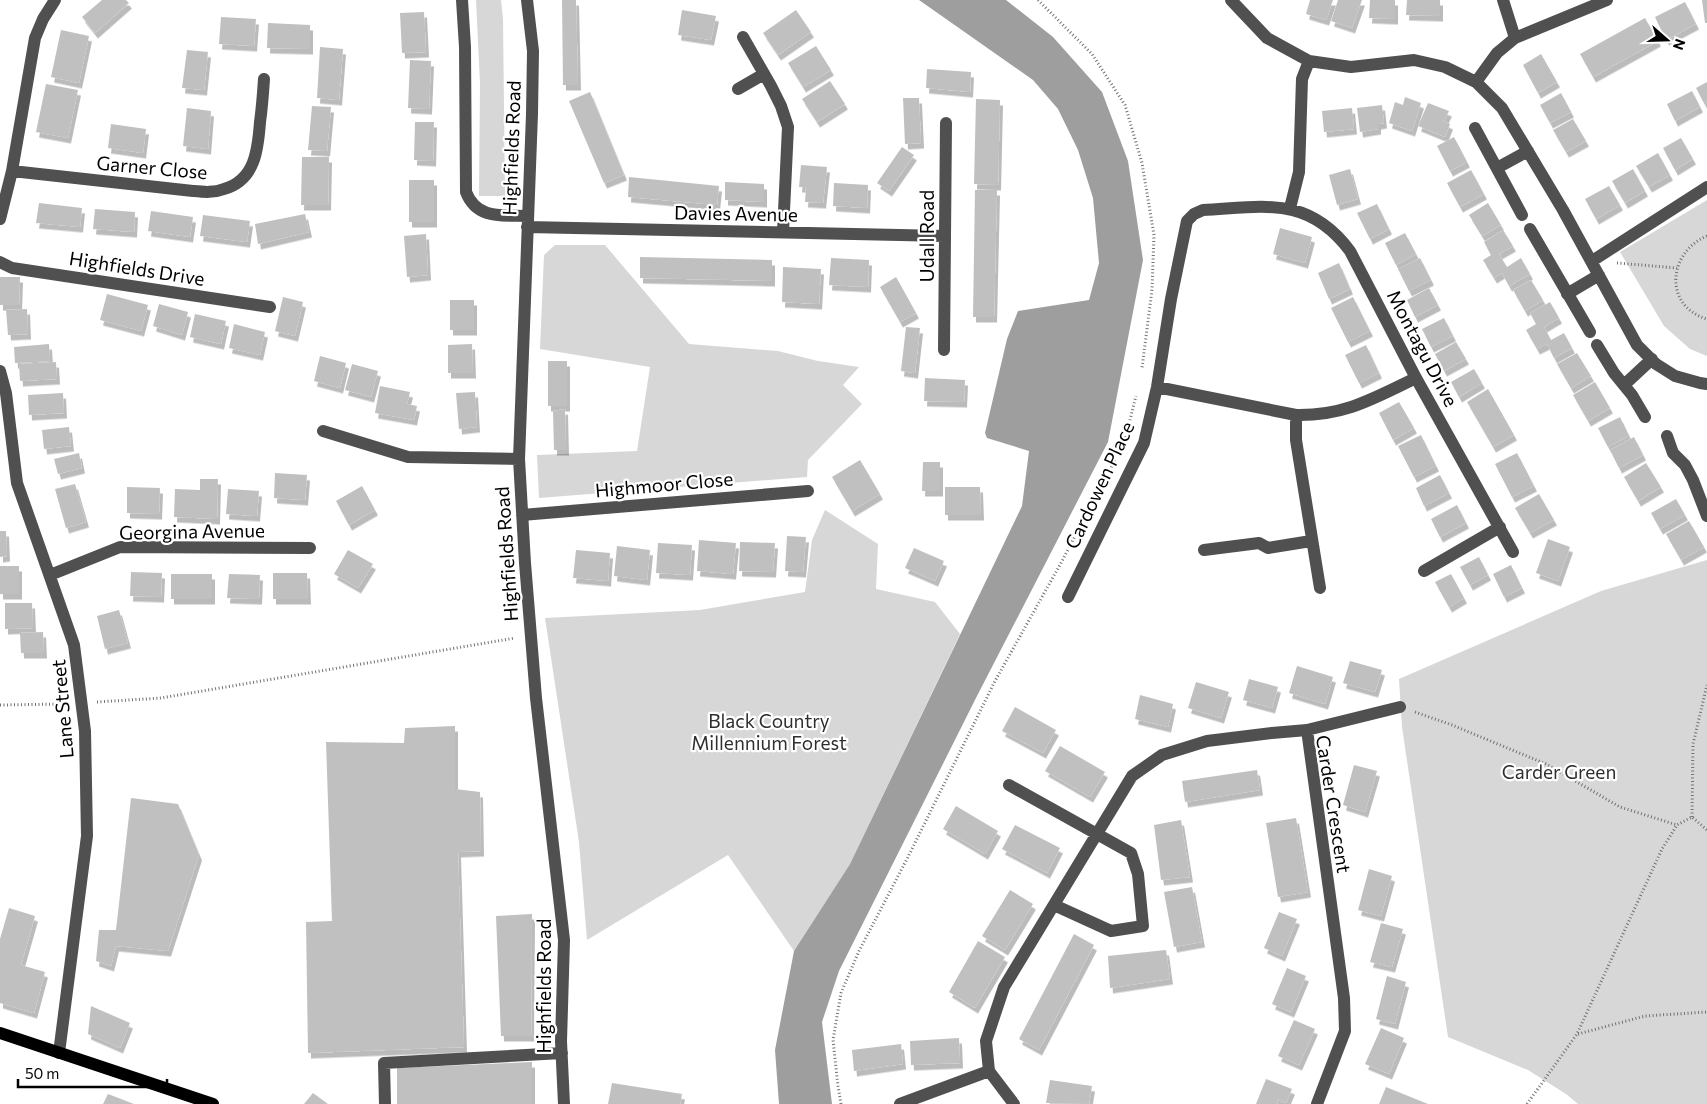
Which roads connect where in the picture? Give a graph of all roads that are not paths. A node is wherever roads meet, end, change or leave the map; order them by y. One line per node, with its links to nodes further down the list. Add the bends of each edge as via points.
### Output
1 (55, 0): 18 (street, via 35,38)
2 (462, 0): 24 (street, Davies Avenue, via 466,192 475,207 486,213)
3 (527, 0): 24 (street, Highfields Road, via 533,50)
4 (1231, 0): 9 (street, via 1267,38)
5 (1502, 0): 8 (street)
6 (1607, 0): 8 (street)
7 (743, 37): 10 (street)
8 (1515, 38): 12 (street, via 1497,53)
9 (1309, 61): 12 (street, via 1351,68 1414,60 1445,67); 21 (street, via 1302,79 1299,172)
10 (764, 74): 13 (street); 26 (street, via 788,127)
11 (264, 79): 18 (street, Garner Close, via 256,157 248,174 224,190 193,191)
12 (1476, 82): 16 (street, via 1502,108)
13 (738, 89)
14 (946, 123): 27 (street, Udall Road)
15 (1476, 128): 17 (street)
16 (1528, 151): 17 (street); 28 (street)
17 (1497, 168): 22 (street)
18 (12, 172): 23 (street)
19 (1707, 187): 28 (street)
20 (1238, 208): 21 (street, Montagu Drive); 41 (street, Cardowen Place, via 1203,210 1187,221)
21 (1290, 208): 38 (street, Montagu Drive, via 1325,224 1350,251)
22 (1522, 215)
23 (0, 219)
24 (528, 222): 26 (street, Davies Avenue); 46 (street, Highfields Road)
25 (1530, 229): 31 (street)
26 (783, 232): 27 (street, Davies Avenue)
27 (945, 236): 35 (street, Udall Road)
28 (1592, 261): 30 (street)
29 (0, 262): 32 (street, Highfields Drive, via 12,268)
30 (1599, 275): 31 (street); 36 (street, via 1636,344)
31 (1567, 294): 33 (street)
32 (270, 307)
33 (1590, 332)
34 (1597, 345): 40 (street)
35 (944, 350)
36 (1652, 359): 39 (street, via 1675,376); 40 (street)
37 (0, 371): 56 (street, Lane Street, via 6,393 17,482)
38 (1416, 378): 42 (street, via 1359,406 1327,414); 50 (street, Montagu Drive)
39 (1707, 384)
40 (1624, 385): 43 (street)
41 (1157, 387): 42 (street); 58 (street, Cardowen Place, via 1139,454)
42 (1296, 415): 51 (street, via 1296,440)
43 (1645, 418)
44 (323, 431): 46 (street, via 408,457)
45 (1666, 436): 48 (street, via 1673,454 1685,465)
46 (519, 459): 49 (street, Highfields Road)
47 (808, 492): 49 (street, Highmoor Close)
48 (1706, 509)
49 (522, 515): 65 (street, Highfields Road, via 536,698 564,940)
50 (1500, 527): 54 (street, Montagu Drive); 55 (street)
51 (1311, 541): 53 (street, via 1268,548 1259,543); 57 (street)
52 (310, 548): 56 (street, Georgina Avenue, via 120,547)
53 (1204, 550)
54 (1513, 552)
55 (1424, 571)
56 (50, 575): 66 (street, Lane Street, via 74,645 85,741 87,836)
57 (1320, 588)
58 (1068, 597)
59 (1400, 707): 60 (street)
60 (1307, 730): 62 (street, Carder Crescent, via 1208,741 1162,755 1132,776); 73 (street, Carder Crescent, via 1344,998 1345,1031)
61 (1009, 785): 62 (street)
62 (1098, 834): 63 (street, Carder Crescent); 63 (street, via 1131,853 1138,874 1143,926 1111,931)
63 (1054, 905): 67 (street, Carder Crescent, via 1004,987 986,1041)
64 (0, 1033): 66 (main road)
65 (562, 1053): 69 (street, via 384,1063); 70 (street, Highfields Road)
66 (60, 1054): 68 (main road)
67 (989, 1071): 71 (street); 72 (street)
68 (213, 1104)
69 (385, 1104)
70 (564, 1104)
71 (900, 1104)
72 (1014, 1104)
73 (1317, 1104)

